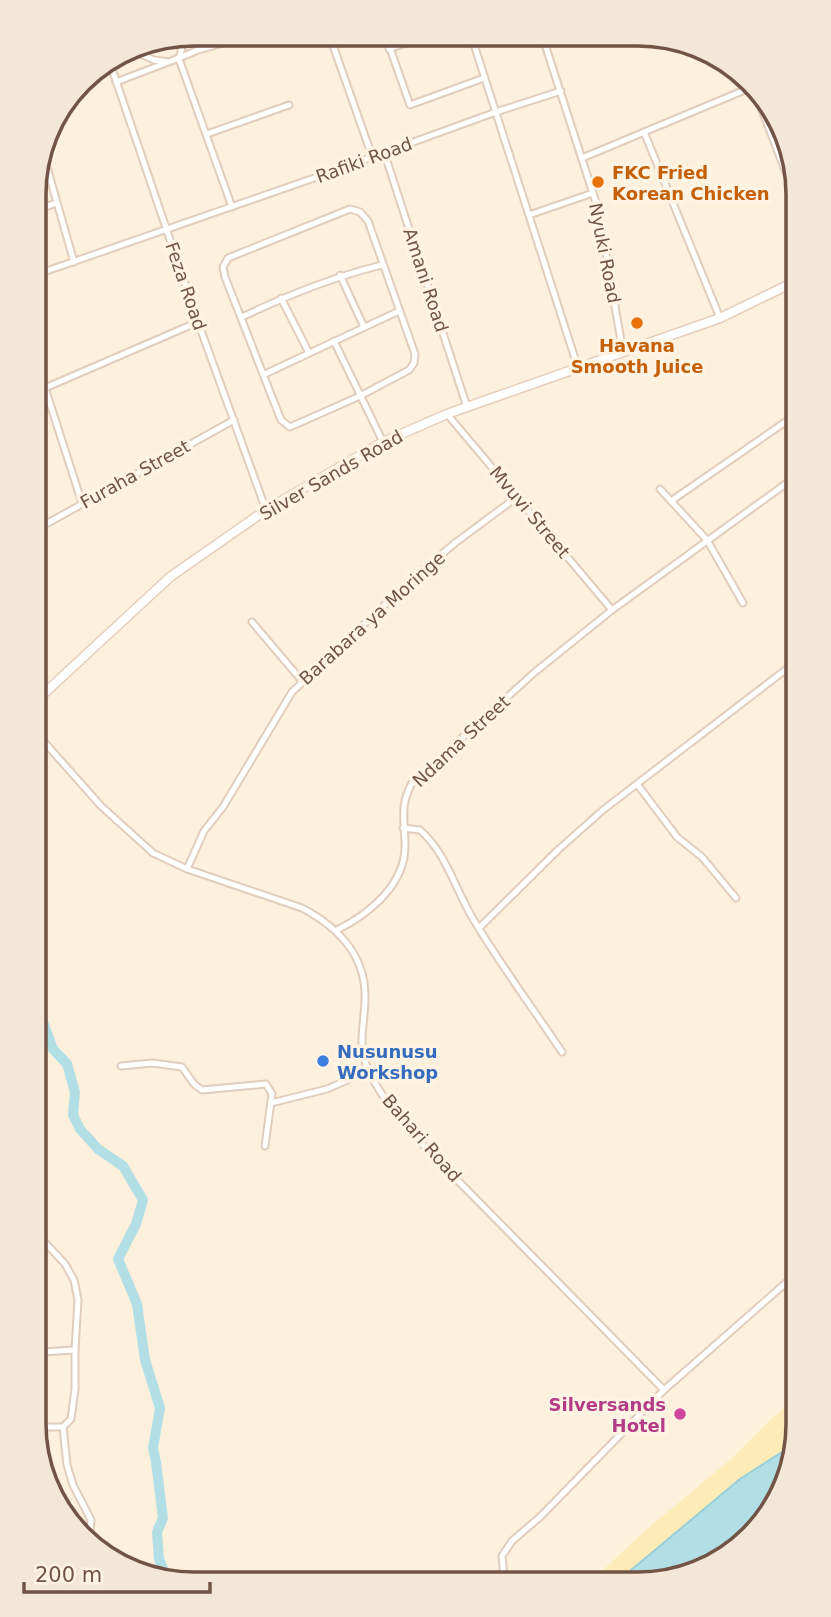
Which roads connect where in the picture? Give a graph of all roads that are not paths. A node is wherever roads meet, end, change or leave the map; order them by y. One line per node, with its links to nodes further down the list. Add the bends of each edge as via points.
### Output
1 (212, 46): 9 (street)
2 (333, 46): 22 (street)
3 (395, 46): 7 (street)
4 (474, 46): 12 (street)
5 (545, 46): 15 (street, Nyuki Road)
6 (182, 47): 9 (street)
7 (389, 48): 12 (street, via 410,106)
8 (143, 55): 10 (street)
9 (179, 59): 10 (street); 19 (street)
10 (169, 62): 13 (street)
11 (112, 69): 13 (street, Feza Road)
12 (484, 78): 17 (street)
13 (116, 82): 31 (street, Feza Road)
14 (744, 91): 18 (street)
15 (561, 92): 17 (street, Rafiki Road); 23 (street, Nyuki Road)
16 (289, 105): 19 (street)
17 (496, 112): 21 (street, Rafiki Road); 30 (street)
18 (644, 132): 23 (street); 40 (street)
19 (207, 134): 29 (street)
20 (773, 135): 24 (street)
21 (384, 152): 22 (street, Rafiki Road); 51 (street, Amani Road)
22 (372, 156): 29 (street, Rafiki Road)
23 (582, 158): 26 (street, Nyuki Road)
24 (781, 158)
25 (47, 172): 27 (street)
26 (593, 193): 30 (street); 44 (street, Nyuki Road)
27 (56, 203): 28 (street); 32 (street)
28 (46, 207)
29 (232, 207): 31 (street, Rafiki Road)
30 (529, 215): 46 (street)
31 (166, 229): 32 (street, Rafiki Road); 41 (street, Feza Road)
32 (74, 262): 34 (street, Rafiki Road)
33 (382, 265): 35 (street); 38 (street); 39 (street, via 368,221 349,209 228,258 223,272)
34 (46, 271)
35 (340, 275): 37 (street); 42 (street)
36 (786, 286): 40 (street, Silver Sands Road)
37 (281, 298): 39 (street); 45 (street)
38 (399, 311): 42 (street); 50 (street, via 414,363)
39 (242, 317): 47 (street)
40 (720, 318): 44 (street, Silver Sands Road)
41 (198, 322): 48 (street); 53 (street, Feza Road)
42 (365, 327): 43 (street)
43 (334, 341): 45 (street); 50 (street)
44 (624, 352): 46 (street, Silver Sands Road)
45 (309, 353): 47 (street)
46 (578, 368): 51 (street, Silver Sands Road)
47 (265, 374): 50 (street, via 281,420 290,427)
48 (46, 388)
49 (46, 391): 60 (street)
50 (360, 396): 55 (street)
51 (467, 407): 52 (street, Silver Sands Road)
52 (447, 414): 55 (street, Silver Sands Road); 58 (street, Mvuvi Street)
53 (234, 420): 60 (street, Furaha Street); 61 (street, Feza Road)
54 (786, 422): 59 (street)
55 (383, 442): 61 (street, Silver Sands Road)
56 (786, 484): 63 (street, Ndama Street)
57 (660, 489): 59 (street)
58 (517, 497): 65 (street, Mvuvi Street); 68 (street, Barabara ya Moringe, via 411,580)
59 (671, 500): 63 (street)
60 (82, 503): 62 (street, Furaha Street)
61 (266, 510): 69 (street, Silver Sands Road, via 170,578)
62 (46, 524)
63 (707, 540): 64 (street); 65 (street, Ndama Street)
64 (743, 603)
65 (612, 610): 72 (street, Ndama Street, via 412,783 402,812)
66 (252, 622): 68 (street)
67 (786, 670): 71 (street)
68 (302, 681): 73 (street, Barabara ya Moringe, via 204,831)
69 (46, 692)
70 (46, 744): 73 (street, Bahari Road, via 134,838)
71 (637, 784): 74 (street, via 677,837 702,857); 75 (street, via 559,849)
72 (404, 828): 75 (street, via 416,828 425,836 454,878); 76 (street, Ndama Street, via 401,869 391,888)
73 (187, 869): 76 (street, Bahari Road, via 302,908)
74 (736, 898)
75 (479, 928): 77 (street)
76 (337, 930): 79 (street, Bahari Road, via 354,952 362,974 366,999 362,1046)
77 (562, 1052)
78 (121, 1066): 80 (street, via 152,1063 182,1067 202,1090 262,1083 271,1090)
79 (368, 1071): 80 (street); 86 (street, Bahari Road, via 428,1149)
80 (271, 1103): 81 (street)
81 (265, 1146)
82 (46, 1243): 84 (street, via 74,1280 78,1300)
83 (785, 1284): 86 (street)
84 (75, 1350): 85 (street); 88 (street, via 71,1419)
85 (46, 1352)
86 (664, 1390): 90 (street, via 512,1541 502,1556)
87 (46, 1427): 88 (street)
88 (63, 1427): 89 (street, via 67,1465 91,1520)
89 (90, 1529)
90 (503, 1572)

